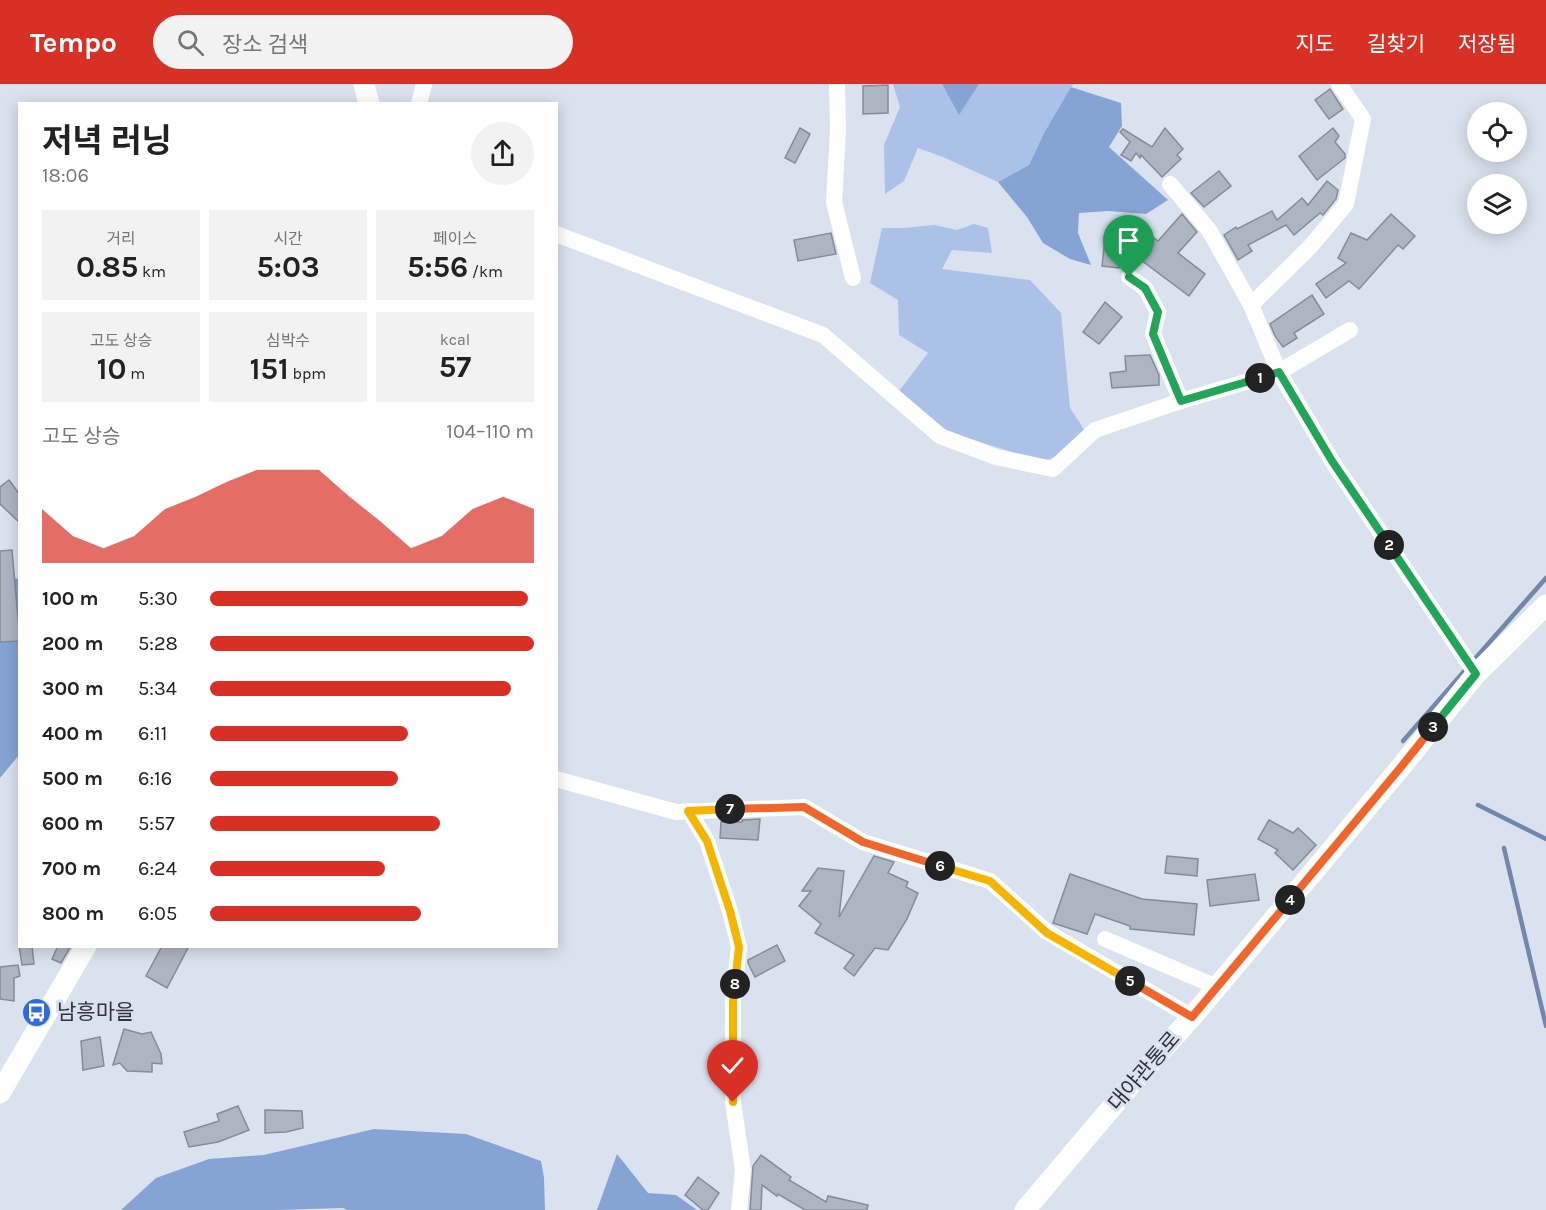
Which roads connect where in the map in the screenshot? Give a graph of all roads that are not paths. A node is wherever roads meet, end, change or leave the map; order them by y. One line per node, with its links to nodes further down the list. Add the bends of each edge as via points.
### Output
1 (364, 84): 5 (main road)
2 (424, 84): 6 (street)
3 (837, 84): 10 (street, via 834,202)
4 (1339, 84): 11 (street, via 1363,119 1346,204 1310,247)
5 (368, 102)
6 (420, 102)
7 (1170, 184): 11 (street, via 1209,230)
8 (558, 235): 14 (street, via 823,335 940,436 996,457 1053,470 1095,430)
9 (1129, 277): 14 (street, via 1145,288 1158,312 1153,334)
10 (853, 278)
11 (1251, 305): 13 (street)
12 (1350, 330): 13 (street)
13 (1279, 372): 14 (street); 16 (street, via 1332,461)
14 (1181, 401)
15 (1546, 605): 16 (main road, 대야관통로)
16 (1472, 668): 21 (main road, 대야관통로, via 1401,767)
17 (558, 780): 18 (street, via 676,812)
18 (688, 811): 22 (street, via 804,807 863,842 990,881 1047,933); 24 (street, via 707,841 739,947 733,1001 733,1102 743,1170)
19 (1105, 939): 21 (street)
20 (85, 948): 23 (main road)
21 (1217, 987): 22 (main road, 대야관통로)
22 (1192, 1017): 25 (main road, 대야관통로)
23 (0, 1093)
24 (739, 1210)
25 (1025, 1210)

